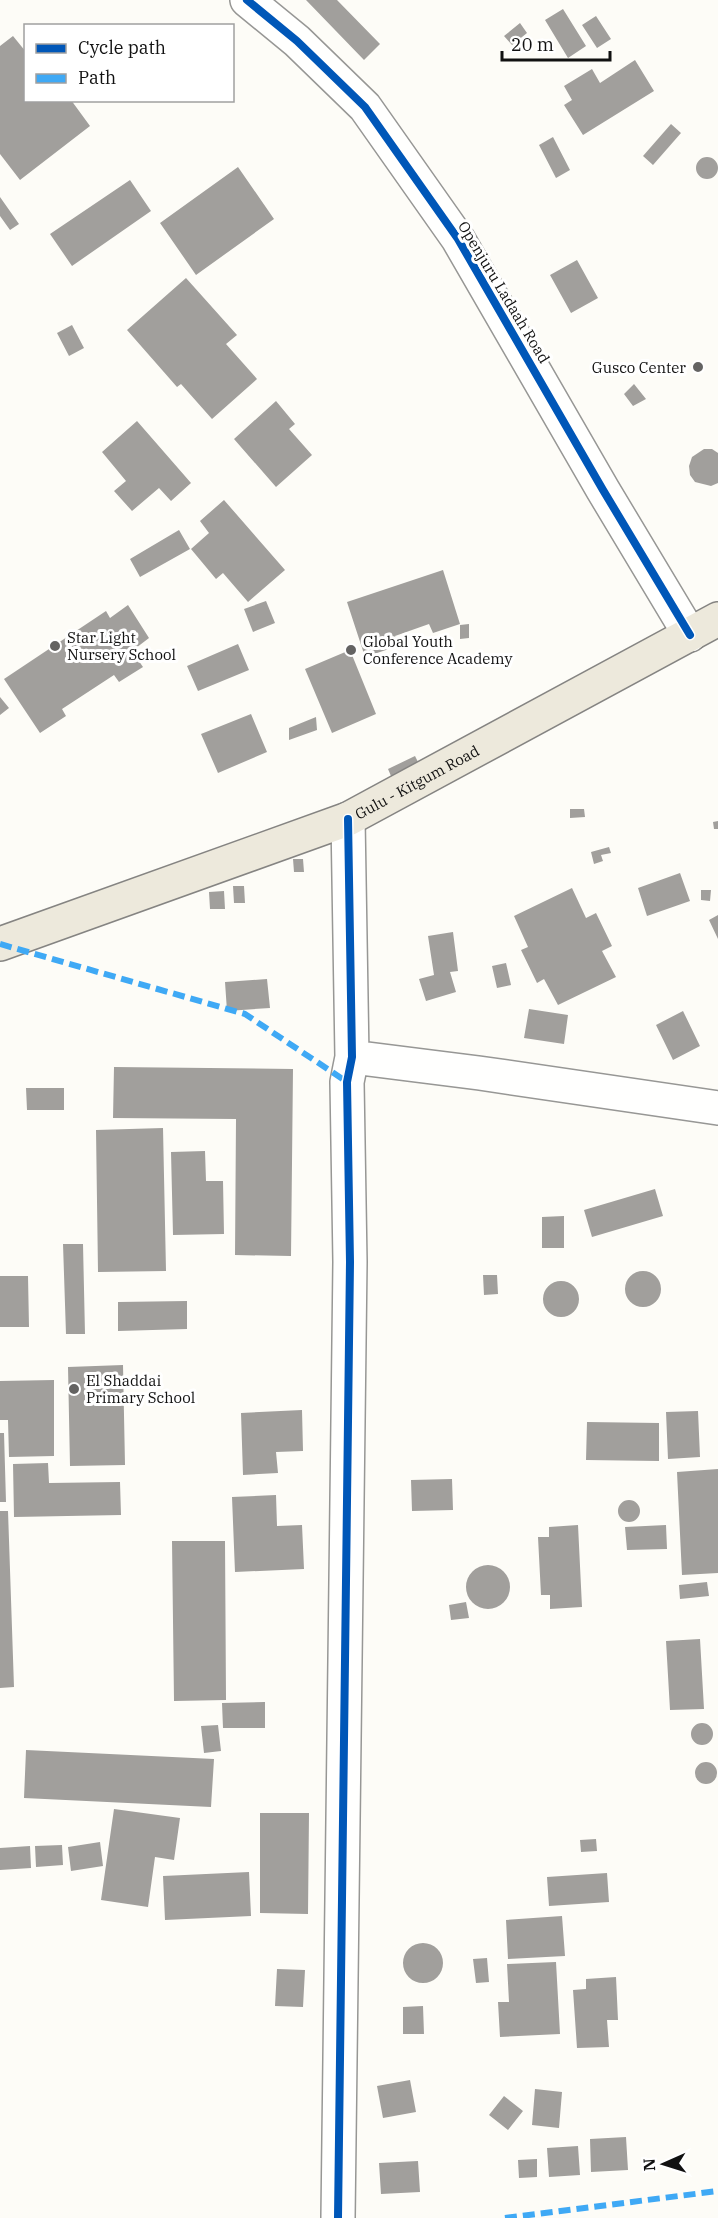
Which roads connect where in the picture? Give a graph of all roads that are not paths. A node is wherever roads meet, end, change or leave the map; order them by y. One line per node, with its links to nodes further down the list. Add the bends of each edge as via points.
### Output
1 (247, 0): 3 (street, Openjuru Ladaah Road, via 297,41 365,107 458,239)
2 (718, 619): 3 (main road, Gulu - Kitgum Road)
3 (690, 635): 4 (main road, Gulu - Kitgum Road)
4 (348, 819): 5 (main road, Gulu - Kitgum Road); 6 (street)
5 (0, 944)
6 (352, 1057): 7 (street); 8 (street, via 347,1082 350,1262)
7 (718, 1108)
8 (338, 2218)

